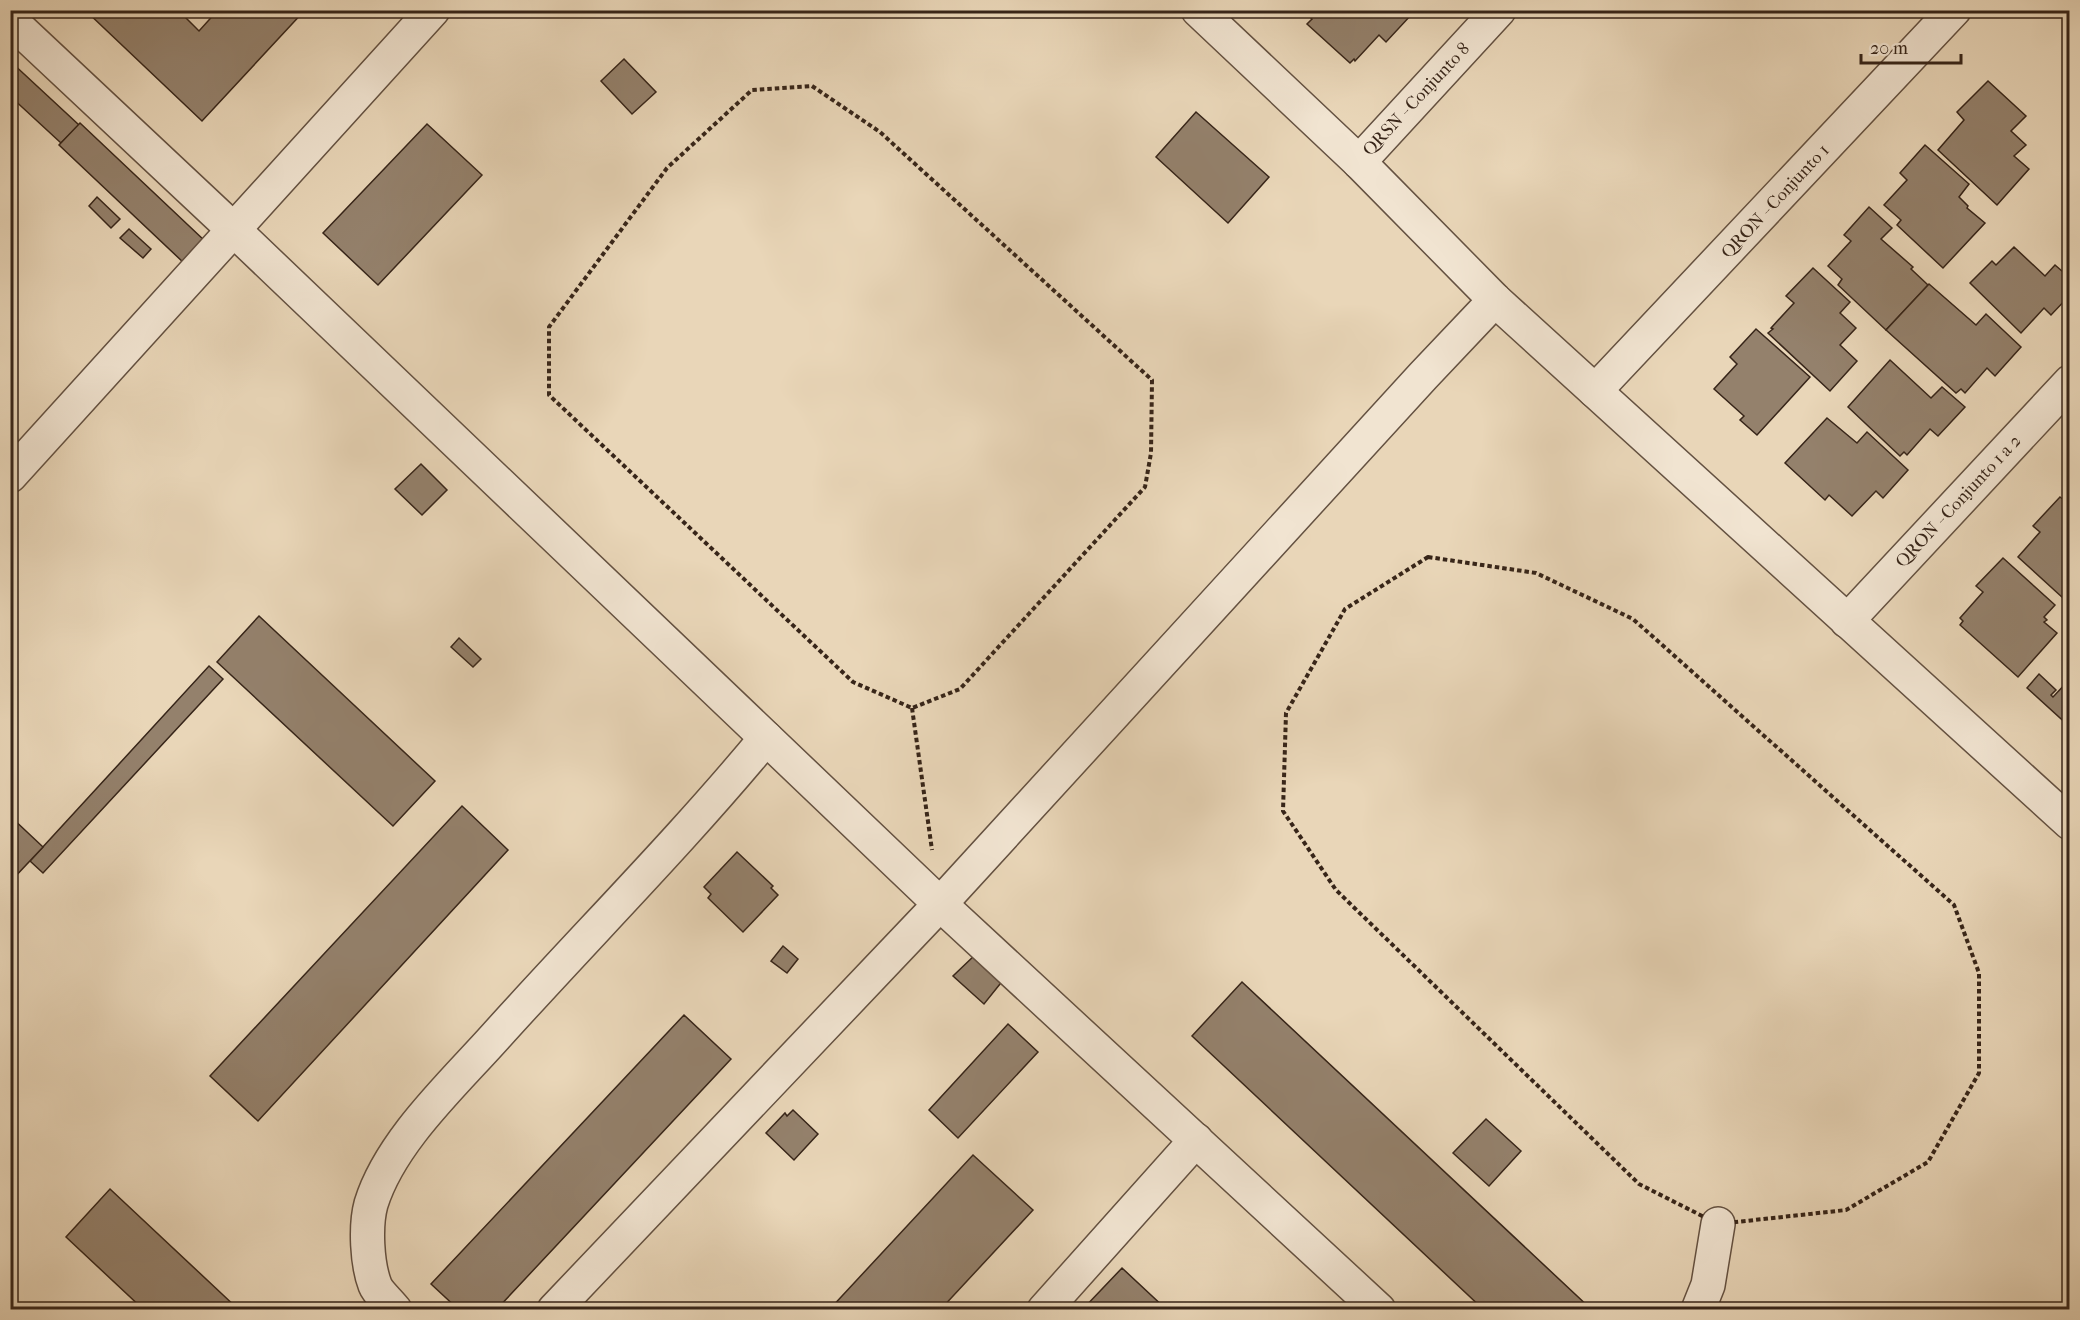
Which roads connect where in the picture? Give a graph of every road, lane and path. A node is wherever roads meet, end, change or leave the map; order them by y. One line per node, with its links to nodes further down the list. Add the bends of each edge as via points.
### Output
1 (433, 10): 7 (street)
2 (1198, 10): 6 (street)
3 (1498, 10): 6 (street, QRSN - Conjunto 8)
4 (1954, 10): 10 (street, QRON - Conjunto 1)
5 (10, 20): 7 (street)
6 (1359, 162): 8 (street)
7 (235, 231): 11 (street); 14 (street)
8 (1495, 300): 10 (street); 16 (street)
9 (2070, 382): 12 (street, QRON - Conjunto 1 a 2)
10 (1595, 391): 12 (street)
11 (10, 476)
12 (1847, 621): 15 (street)
13 (912, 708): 13 (path, via 960,689 1145,487 1151,453 1152,380 880,132 812,86 752,90 667,168 549,327 549,395 853,682); 16 (path)
14 (766, 738): 16 (street); 19 (street, via 717,797 431,1108 389,1162 371,1205 366,1242 375,1286)
15 (2070, 823)
16 (940, 904): 17 (street); 20 (street)
17 (1196, 1140): 21 (street); 22 (street)
18 (1718, 1224): 18 (path, via 1846,1210 1928,1161 1979,1073 1980,973 1954,905 1634,619 1536,573 1428,556 1345,609 1286,713 1283,811 1336,890 1639,1184); 23 (street, via 1708,1285)
19 (395, 1310)
20 (554, 1310)
21 (1044, 1310)
22 (1379, 1310)
23 (1698, 1310)

